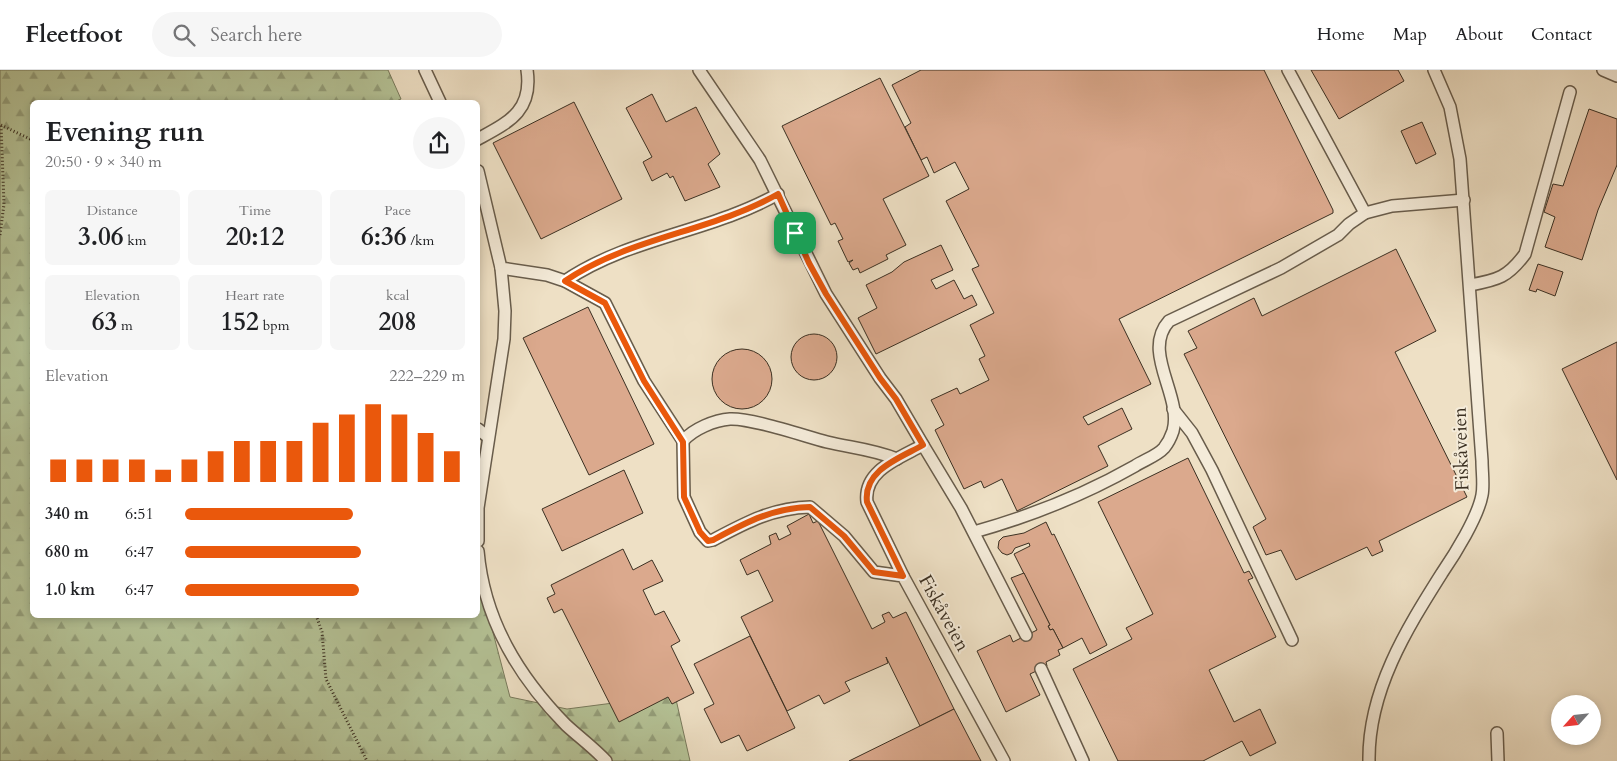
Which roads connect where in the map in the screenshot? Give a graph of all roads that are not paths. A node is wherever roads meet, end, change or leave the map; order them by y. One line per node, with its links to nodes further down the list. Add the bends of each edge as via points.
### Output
1 (425, 70): 9 (lane)
2 (527, 70): 10 (lane, via 528,88 521,108 507,123)
3 (699, 70): 12 (lane, via 760,160)
4 (1288, 70): 14 (lane)
5 (1434, 70): 13 (lane, Fiskåveien, via 1450,107)
6 (1603, 70): 7 (lane)
7 (1617, 76)
8 (1570, 92): 17 (lane, via 1525,254 1513,270 1497,280)
9 (439, 100)
10 (480, 137)
11 (480, 179): 15 (lane)
12 (778, 194): 16 (lane, via 752,208 627,248); 22 (lane, via 826,294)
13 (1464, 200): 14 (lane, via 1392,206); 17 (lane, Fiskåveien)
14 (1364, 213): 18 (lane, via 1338,235 1281,268 1169,321 1158,346)
15 (502, 268): 16 (lane, via 547,274); 20 (lane, via 506,326)
16 (565, 281): 21 (lane, via 605,303 644,381)
17 (1470, 285): 35 (lane, Fiskåveien, via 1482,496 1455,553 1393,657 1379,692)
18 (1172, 407): 25 (lane, via 1173,430 1169,442 1160,451 1055,506); 29 (lane, via 1192,433 1212,470)
19 (480, 431): 20 (lane)
20 (488, 437): 24 (lane)
21 (683, 442): 23 (lane, via 688,435 706,426 731,419 875,450); 27 (lane, Fiskåveien, via 684,497 700,532 708,541 760,516 787,508 810,507 844,536 874,572)
22 (923, 445): 23 (lane); 25 (lane)
23 (897, 459): 27 (lane, via 880,468 866,494)
24 (480, 494)
25 (974, 532): 28 (lane)
26 (480, 562): 32 (lane, via 488,606 503,644 517,667 565,724)
27 (903, 576): 33 (lane, Fiskåveien)
28 (1026, 635)
29 (1292, 640)
30 (1041, 669): 34 (lane)
31 (1497, 732): 36 (lane)
32 (606, 761)
33 (1004, 761)
34 (1084, 761)
35 (1369, 761)
36 (1498, 761)

